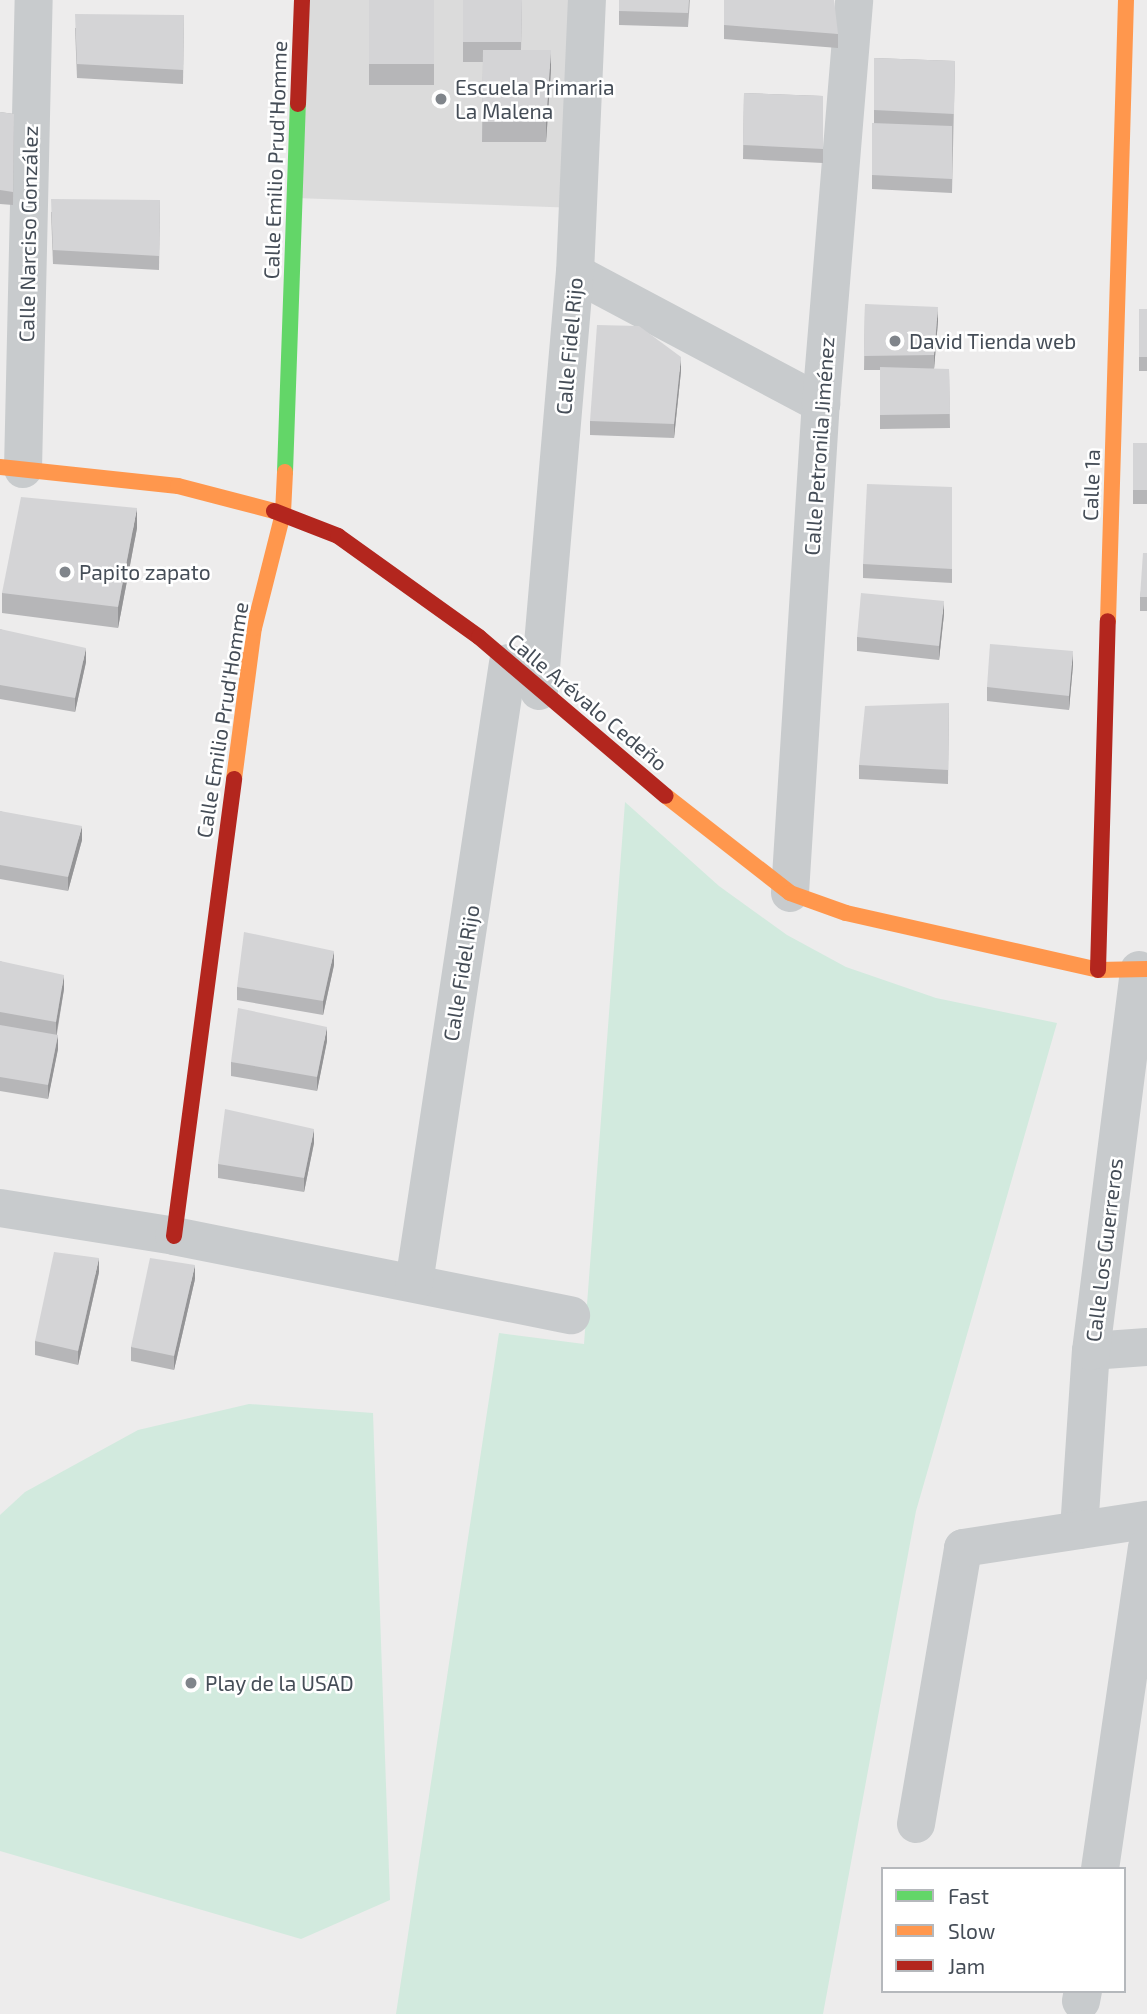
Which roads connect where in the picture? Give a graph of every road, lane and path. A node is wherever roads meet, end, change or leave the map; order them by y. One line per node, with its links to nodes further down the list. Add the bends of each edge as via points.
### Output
1 (34, 0): 6 (street, Calle Narciso González)
2 (302, 0): 10 (street, Calle Emilio Prud'Homme)
3 (587, 0): 7 (street, Calle Fidel Rijo)
4 (854, 0): 8 (street, Calle Petronila Jiménez)
5 (1126, 0): 15 (street, Calle 1a)
6 (16, 84): 9 (street, Calle Narciso González)
7 (575, 273): 8 (street); 12 (street, Calle Fidel Rijo)
8 (821, 404): 13 (street, Calle Petronila Jiménez)
9 (12, 468): 10 (street, Calle Arévalo Cedeño, via 178,486)
10 (283, 513): 11 (street, Calle Arévalo Cedeño, via 338,536 480,637); 17 (street, Calle Emilio Prud'Homme, via 254,628)
11 (508, 663): 12 (street, Calle Arévalo Cedeño); 18 (street, Calle Fidel Rijo)
12 (539, 691): 13 (street, Calle Arévalo Cedeño)
13 (790, 893): 15 (street, Calle Arévalo Cedeño, via 846,913)
14 (1143, 969): 15 (street, Calle Arévalo Cedeño); 21 (street, Calle Los Guerreros)
15 (1098, 970)
16 (0, 1208): 17 (street)
17 (174, 1236): 18 (street)
18 (414, 1283): 19 (street)
19 (571, 1315)
20 (1147, 1347): 21 (street)
21 (1091, 1351): 23 (street, Calle Los Guerreros)
22 (1147, 1520): 23 (street)
23 (1079, 1530): 25 (street, via 963,1548)
24 (1147, 1547): 26 (street)
25 (916, 1824)
26 (1100, 1867)

